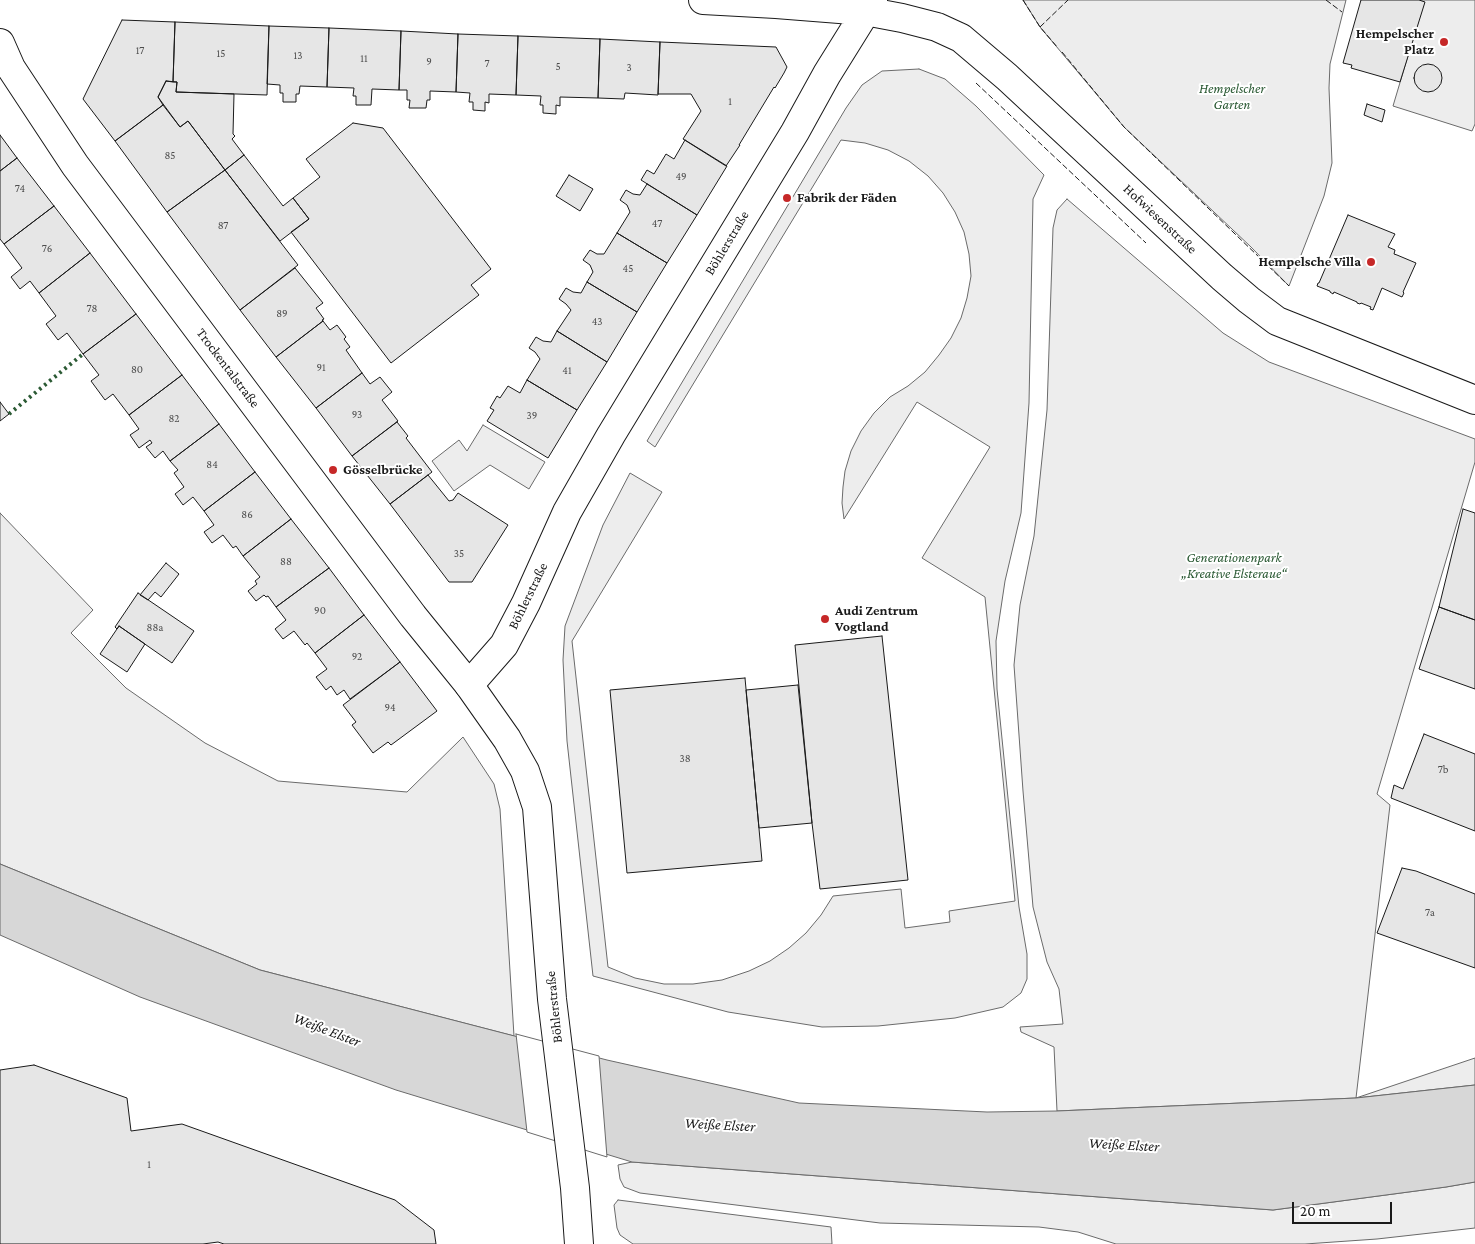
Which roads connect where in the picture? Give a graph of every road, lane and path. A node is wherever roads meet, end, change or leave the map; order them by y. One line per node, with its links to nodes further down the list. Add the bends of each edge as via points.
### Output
1 (703, 0): 2 (street, Hofwiesenstraße)
2 (869, 6): 4 (street, Hofwiesenstraße, via 937,27 961,38 1222,277 1277,321); 5 (street, Böhlerstraße, via 567,512 504,644)
3 (0, 43): 5 (street, Trockentalstraße, via 11,68 75,165)
4 (1475, 400)
5 (468, 685): 6 (street, Böhlerstraße, via 512,747 525,771 537,807 552,999)
6 (579, 1244)

